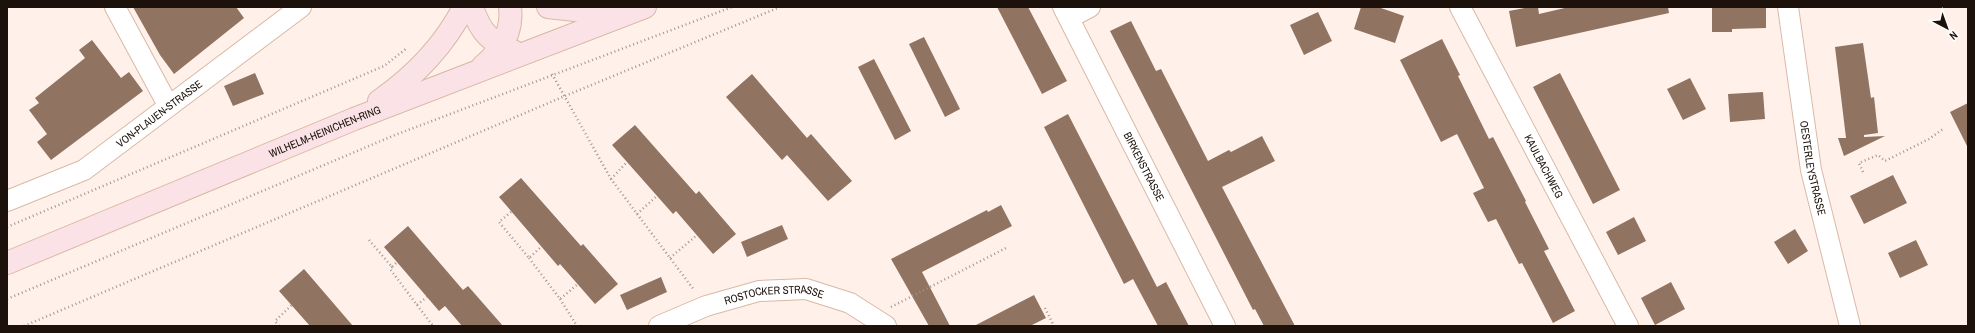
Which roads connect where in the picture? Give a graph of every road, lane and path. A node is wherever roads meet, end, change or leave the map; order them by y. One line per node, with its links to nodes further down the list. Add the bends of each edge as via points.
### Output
1 (115, 7): 18 (street)
2 (301, 7): 18 (street, VON-PLAUEN-STRASSE)
3 (464, 7): 19 (main road, via 455,25 428,61 394,91)
4 (472, 7): 15 (main road, via 478,23 494,43)
5 (510, 7): 15 (main road)
6 (548, 7): 12 (main road, via 593,12)
7 (732, 7): 16 (path)
8 (780, 7): 17 (path)
9 (1090, 7): 13 (street)
10 (1460, 7): 54 (street, KAULBACHWEG)
11 (1788, 7): 55 (street, OESTERLEYSTRASSE, via 1811,170)
12 (641, 8): 15 (main road, WILHELM-HEINICHEN-RING)
13 (1066, 12): 53 (street, BIRKENSTRASSE)
14 (411, 45): 28 (path, via 384,66)
15 (511, 50): 19 (main road, WILHELM-HEINICHEN-RING, via 480,70)
16 (552, 74): 17 (path); 40 (path, via 395,135)
17 (565, 96): 23 (path); 47 (path)
18 (168, 105): 25 (street, VON-PLAUEN-STRASSE, via 84,170)
19 (354, 119): 36 (main road, WILHELM-HEINICHEN-RING)
20 (1943, 129): 22 (path, via 1885,161 1878,156 1859,164)
21 (627, 162): 23 (path)
22 (1863, 172)
23 (611, 179): 27 (path)
24 (657, 196): 27 (path)
25 (7, 201)
26 (511, 212): 33 (path, via 499,222)
27 (637, 214): 34 (path)
28 (7, 227)
29 (697, 235): 34 (path)
30 (369, 240): 37 (path)
31 (541, 247): 33 (path)
32 (1008, 247): 46 (path)
33 (529, 258): 41 (path)
34 (670, 258): 44 (path)
35 (397, 262): 37 (path)
36 (7, 264)
37 (392, 267): 43 (path, via 390,269)
38 (578, 284): 41 (path)
39 (427, 297): 43 (path)
40 (7, 299)
41 (560, 299): 50 (path)
42 (292, 305): 48 (path, via 275,321)
43 (417, 305): 49 (path)
44 (706, 306): 46 (street, ROSTOCKER STRASSE, via 759,291 806,289 850,303); 51 (street, ROSTOCKER STRASSE)
45 (1045, 308): 52 (path)
46 (879, 321)
47 (24, 326)
48 (279, 326)
49 (433, 326)
50 (577, 326)
51 (659, 326)
52 (1054, 326)
53 (1225, 326)
54 (1628, 326)
55 (1850, 326)

